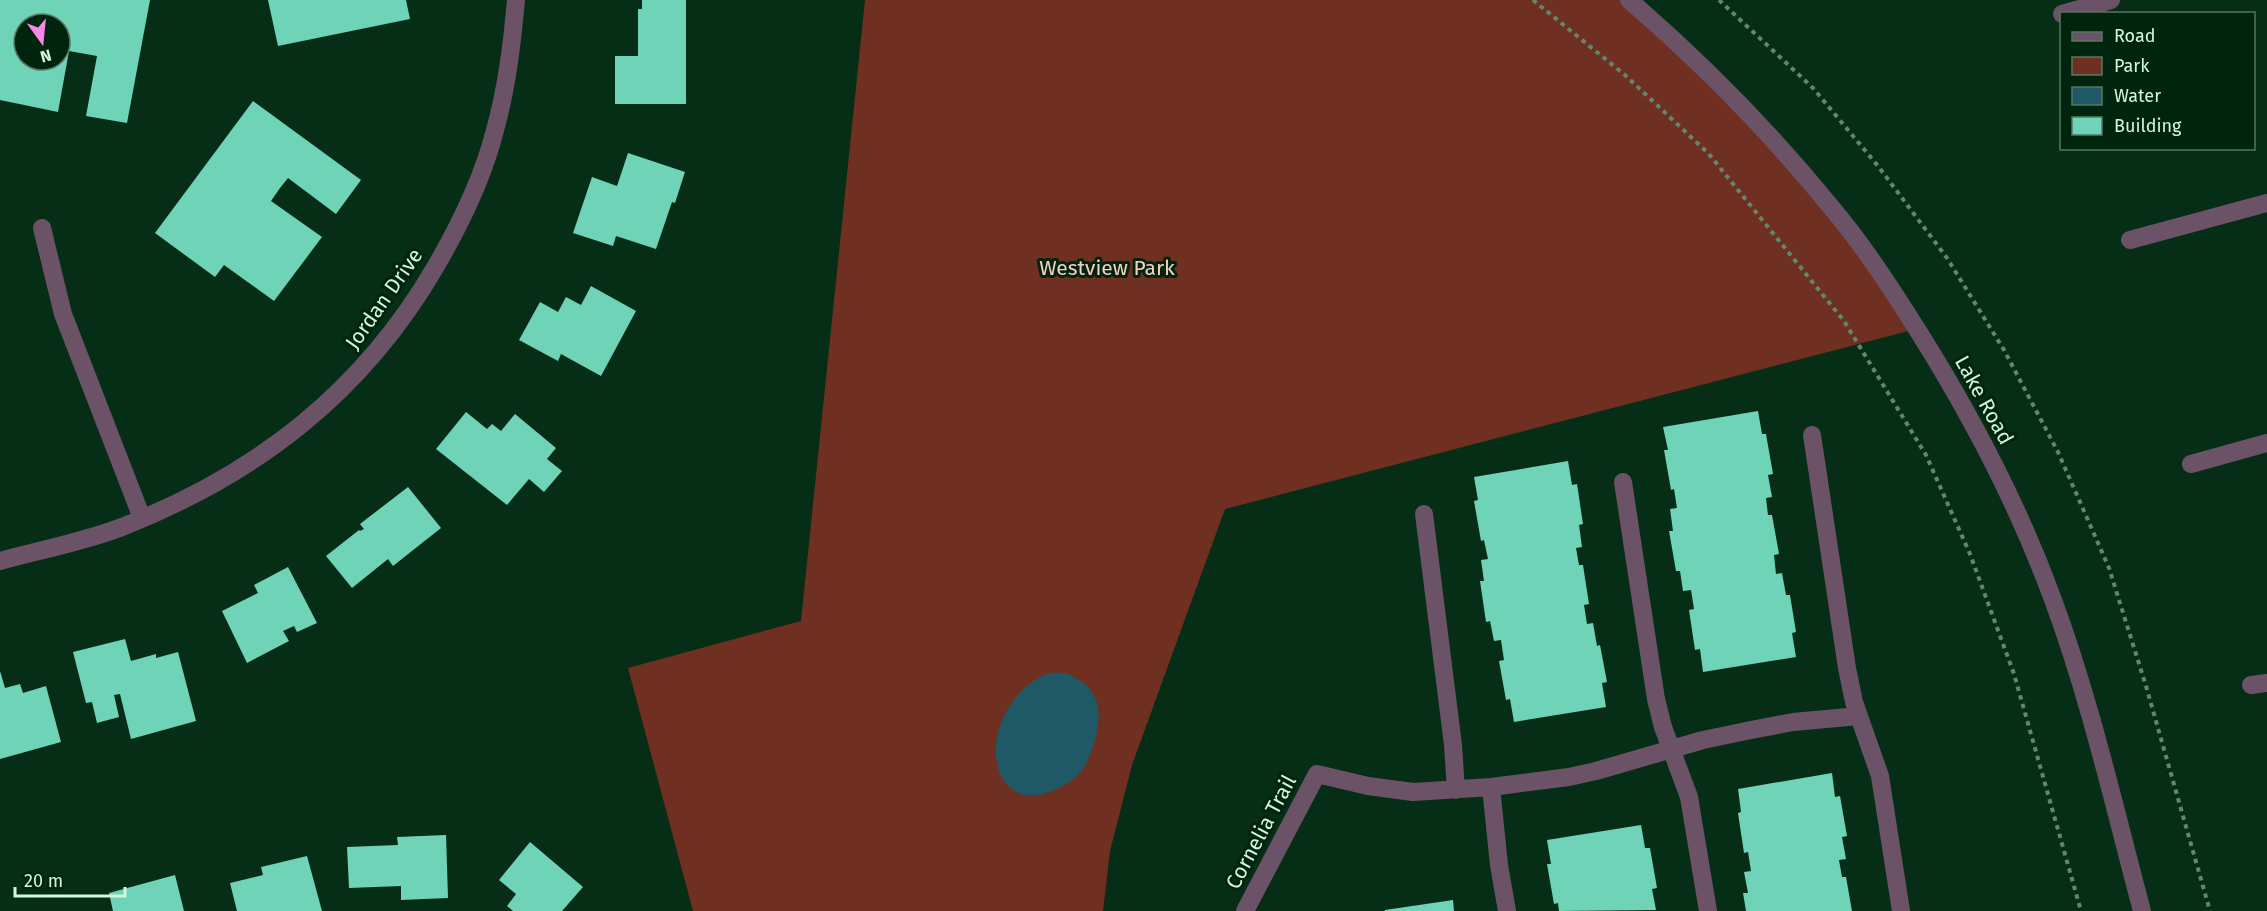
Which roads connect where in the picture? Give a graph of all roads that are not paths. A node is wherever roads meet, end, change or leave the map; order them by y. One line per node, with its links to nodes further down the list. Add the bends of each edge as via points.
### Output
1 (516, 0): 13 (street, Jordan Drive, via 507,77 488,154 454,235 407,313 348,383 287,437 220,481)
2 (1629, 0): 23 (street, Lake Road, via 1762,128 1832,208 1895,294 1951,384 2005,486 2052,597 2085,701)
3 (2111, 0): 4 (street)
4 (2069, 12)
5 (2267, 203): 7 (street)
6 (42, 228): 13 (street, via 63,314)
7 (2130, 240)
8 (1812, 435): 15 (street, via 1847,668)
9 (2267, 442): 10 (street)
10 (2191, 464)
11 (1623, 482): 16 (street, via 1656,699)
12 (1424, 514): 18 (street)
13 (142, 518): 14 (street, Jordan Drive, via 100,534)
14 (0, 561)
15 (1859, 716): 16 (street, via 1776,725); 22 (street, via 1880,776)
16 (1671, 749): 17 (street, via 1569,777); 21 (street, via 1689,797)
17 (1491, 787): 18 (street); 20 (street)
18 (1456, 790): 19 (street, Cornelia Trail, via 1413,792 1317,774)
19 (1245, 911)
20 (1507, 911)
21 (1708, 911)
22 (1900, 911)
23 (2142, 911)

